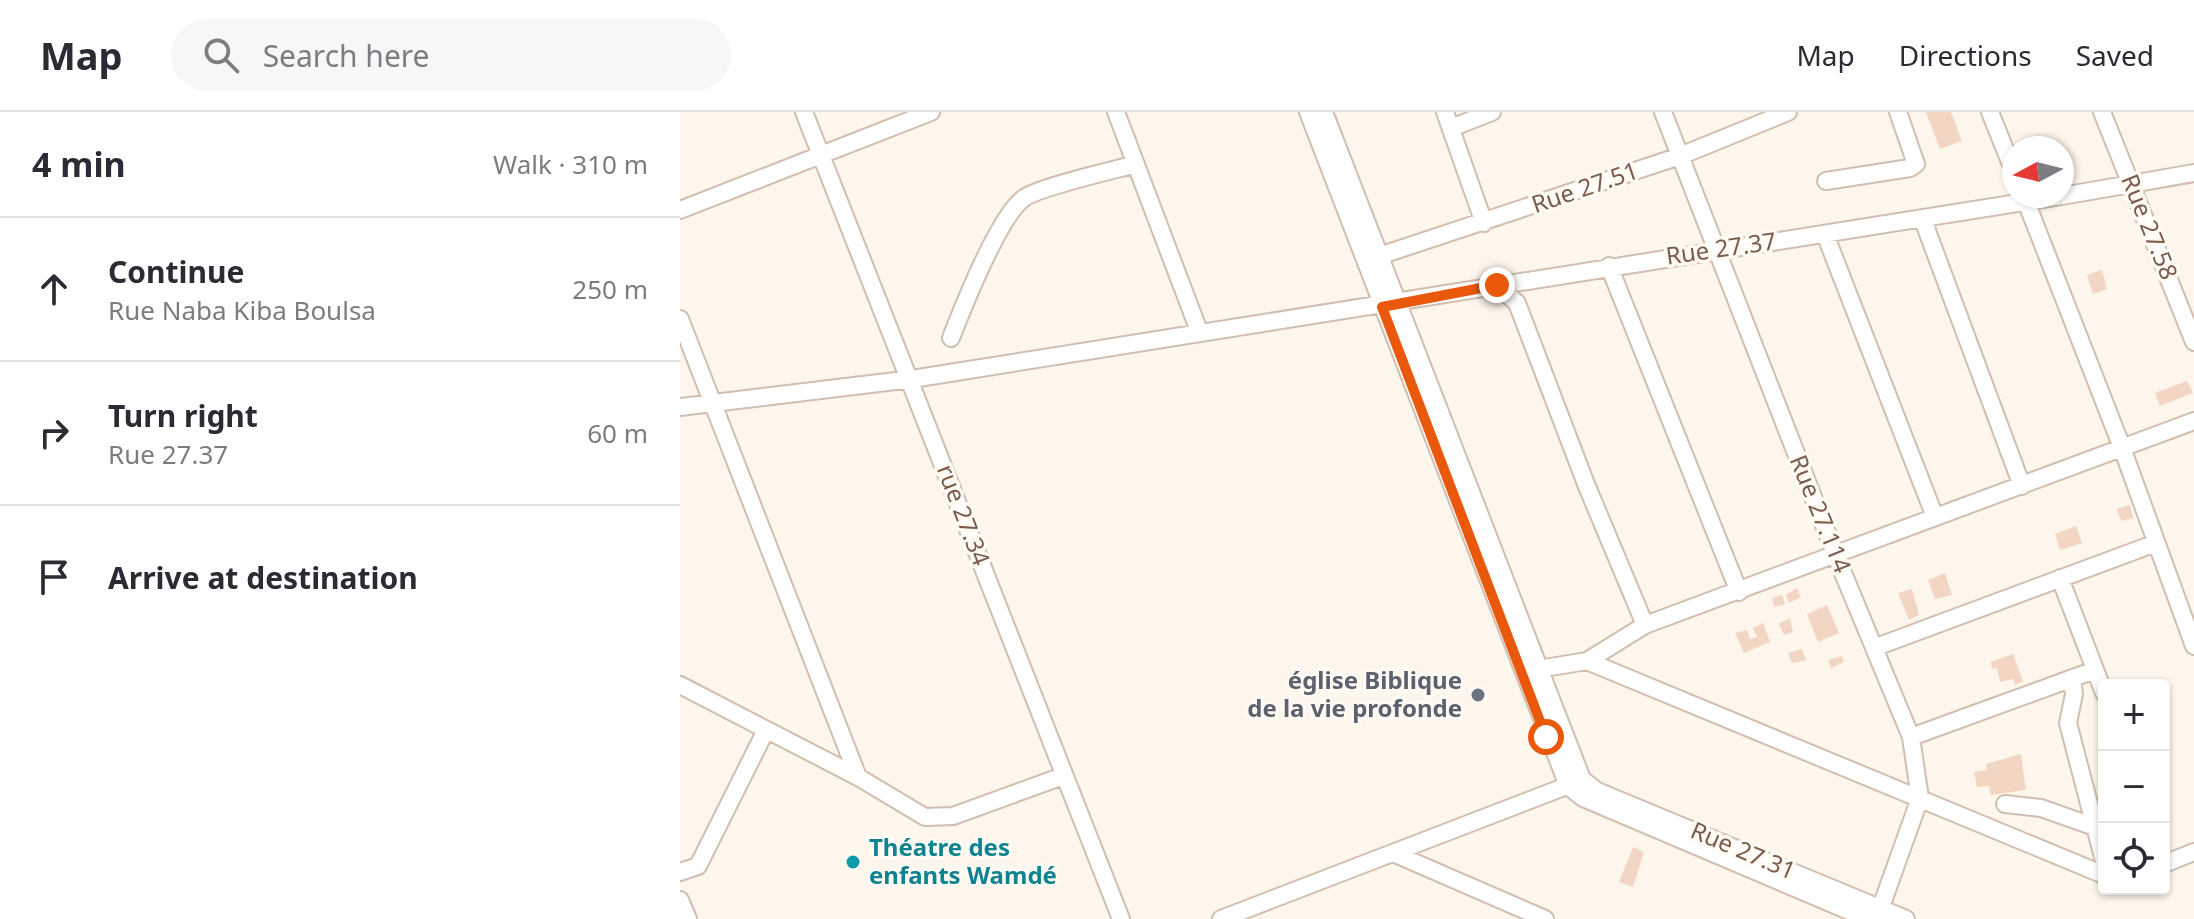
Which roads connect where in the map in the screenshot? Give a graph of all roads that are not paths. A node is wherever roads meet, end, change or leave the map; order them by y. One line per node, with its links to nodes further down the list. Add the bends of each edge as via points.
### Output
1 (804, 112): 14 (street, rue 27.34)
2 (931, 112): 14 (street)
3 (1116, 112): 16 (street)
4 (1308, 112): 33 (street)
5 (1324, 112): 28 (street)
6 (1492, 112): 12 (street)
7 (1663, 112): 15 (street, Rue 27.114)
8 (1788, 112): 15 (street, Rue 27.51)
9 (1898, 112): 18 (street, via 1916,164)
10 (1990, 112): 13 (street)
11 (2102, 112): 19 (street, Rue 27.58)
12 (1448, 120): 25 (street)
13 (2002, 142)
14 (821, 156): 23 (street); 38 (street, rue 27.34)
15 (1680, 156): 25 (street, Rue 27.51); 27 (street, Rue 27.114)
16 (1136, 164): 35 (street); 36 (street, via 1026,196 989,254)
17 (2194, 173): 19 (street, Rue 27.37)
18 (1826, 181)
19 (2131, 182): 20 (street, Rue 27.37); 37 (street, Rue 27.58)
20 (2074, 193)
21 (2002, 204): 24 (street, Rue 27.37)
22 (2029, 208): 42 (street)
23 (680, 210)
24 (1923, 220): 26 (street, Rue 27.37); 43 (street)
25 (1484, 223): 28 (street, Rue 27.51)
26 (1825, 234): 27 (street, Rue 27.37); 44 (street)
27 (1715, 249): 29 (street, Rue 27.37); 46 (street, Rue 27.114)
28 (1379, 256): 33 (street)
29 (1609, 266): 30 (street, Rue 27.37); 48 (street)
30 (1520, 281): 31 (street, Rue 27.37); 32 (street)
31 (1497, 285): 32 (street); 33 (street, Rue 27.37)
32 (1517, 303): 49 (street)
33 (1390, 305): 35 (street, Rue 27.37); 53 (street); 62 (street)
34 (680, 319): 39 (street)
35 (1199, 331): 38 (street, Rue 27.37)
36 (951, 338)
37 (2194, 342)
38 (912, 379): 39 (street, Rue 27.37); 60 (street, rue 27.34)
39 (713, 403): 40 (street, Rue 27.37); 61 (street)
40 (680, 407)
41 (2194, 421): 42 (street)
42 (2121, 445): 43 (street); 45 (street)
43 (2022, 486): 44 (street)
44 (1935, 517): 46 (street)
45 (2156, 543): 47 (street); 50 (street)
46 (1836, 556): 48 (street); 51 (street, Rue 27.114)
47 (2060, 578): 51 (street); 54 (street)
48 (1739, 592): 49 (street)
49 (1645, 625): 52 (street)
50 (2194, 646)
51 (1876, 647): 59 (street, Rue 27.114)
52 (1587, 661): 53 (street); 63 (street)
53 (1538, 669): 62 (street)
54 (2095, 670): 55 (street); 56 (street)
55 (2072, 678): 59 (street); 65 (street, via 2068,723)
56 (2099, 679)
57 (680, 685): 58 (street)
58 (766, 730): 61 (street); 70 (street, via 698,866)
59 (1911, 737): 63 (street, Rue 27.114)
60 (1063, 776): 61 (street, via 940,818 925,817); 76 (street, rue 27.34)
61 (858, 777)
62 (1575, 782): 68 (street); 74 (street, Rue 27.31, via 1583,798)
63 (1920, 798): 71 (street); 74 (street, Rue 27.114)
64 (2005, 804): 65 (street, via 2041,808)
65 (2095, 827): 66 (street)
66 (2098, 838)
67 (2194, 852): 69 (street)
68 (1393, 853): 73 (street); 78 (street)
69 (2170, 858)
70 (680, 872)
71 (2098, 872)
72 (680, 900): 75 (street)
73 (1250, 914): 77 (street)
74 (1875, 916): 79 (street, Rue 27.31)
75 (688, 919)
76 (1121, 919)
77 (1221, 919)
78 (1545, 919)
79 (1906, 919)

